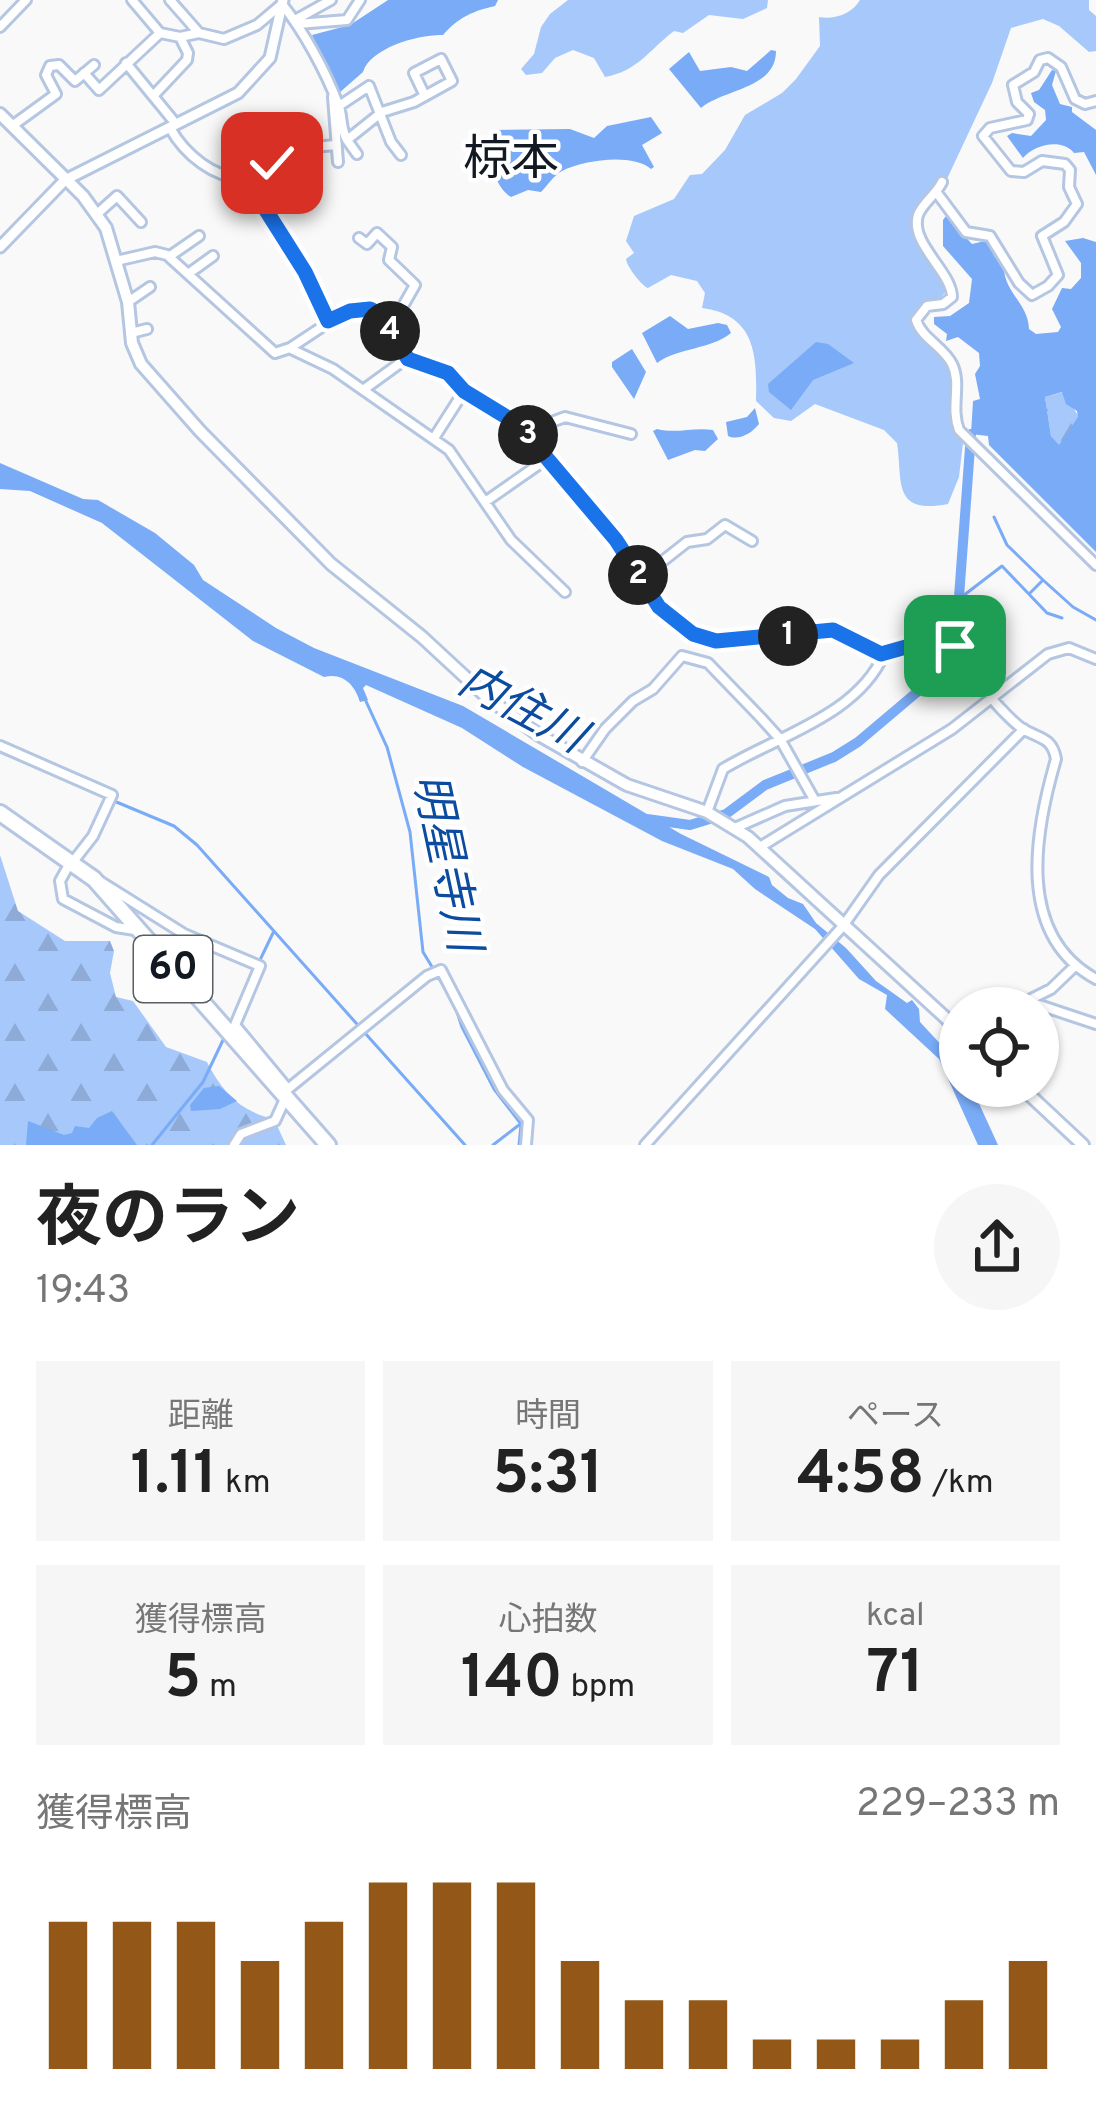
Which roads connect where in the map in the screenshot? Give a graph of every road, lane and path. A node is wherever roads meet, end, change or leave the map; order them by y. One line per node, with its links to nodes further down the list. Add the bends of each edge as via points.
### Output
1 (26, 0): 8 (street)
2 (132, 0): 9 (street)
3 (170, 0): 10 (street)
4 (331, 0): 7 (street)
5 (361, 0): 7 (street, via 347,20)
6 (282, 2): 7 (street); 10 (street, via 233,36); 23 (street, via 261,71 238,93)
7 (296, 22): 16 (street)
8 (0, 27)
9 (160, 33): 11 (street); 12 (street)
10 (199, 33): 11 (street)
11 (180, 37): 15 (street, via 187,60)
12 (126, 63): 14 (street, via 99,90); 15 (street)
13 (94, 65): 14 (street)
14 (85, 73): 22 (street, via 75,81 50,66 56,94)
15 (155, 94): 23 (street)
16 (333, 95): 19 (street); 25 (street)
17 (425, 96): 20 (street, via 414,73 441,59 452,81 415,101)
18 (1096, 101): 32 (street, via 1075,99 1061,67 1040,60 1013,85 1028,120 983,136 1011,171 1042,160 1070,170 1077,204 1042,236 1058,275 1038,294 1018,283 990,236 966,232)
19 (339, 106): 20 (street, via 369,86); 24 (street)
20 (380, 113): 24 (street); 27 (street)
21 (0, 114): 22 (main road)
22 (12, 126): 30 (main road)
23 (173, 126): 29 (street, via 178,142 216,173); 30 (street)
24 (347, 140): 26 (street)
25 (334, 145): 28 (street); 29 (street, via 296,150)
26 (357, 154)
27 (401, 154)
28 (338, 162)
29 (245, 177): 44 (street)
30 (65, 180): 33 (main road); 37 (street)
31 (941, 182): 32 (street)
32 (937, 193): 59 (street, via 917,227 952,297 916,320 955,370 959,430)
33 (97, 214): 34 (street, via 117,196); 40 (main road)
34 (141, 222)
35 (199, 236): 38 (street)
36 (359, 238): 45 (street, via 368,244 377,233 385,236 389,260 416,285)
37 (0, 247)
38 (170, 256): 40 (street); 41 (street)
39 (213, 256): 41 (street)
40 (116, 261): 43 (main road)
41 (188, 274): 48 (street, via 266,349)
42 (150, 286): 43 (street)
43 (128, 302): 47 (main road)
44 (328, 321): 45 (street, via 370,309); 48 (street)
45 (384, 321): 49 (street)
46 (146, 329): 47 (street)
47 (131, 333): 69 (main road, via 151,376 331,564 489,699)
48 (290, 348): 50 (street)
49 (407, 358): 50 (street); 51 (street, via 448,373)
50 (363, 390): 54 (street)
51 (464, 391): 52 (street); 54 (street)
52 (524, 432): 53 (street, via 571,417); 55 (street)
53 (631, 434)
54 (434, 438): 56 (street)
55 (548, 458): 56 (street); 58 (street)
56 (485, 502): 60 (street, via 511,540)
57 (752, 541): 58 (street, via 724,525 654,570)
58 (630, 560): 61 (street, via 659,607)
59 (1096, 565)
60 (566, 592)
61 (716, 641): 62 (street, via 833,630); 64 (street)
62 (884, 654): 65 (street, via 922,640 948,642); 67 (street, via 869,685)
63 (1096, 659): 65 (street, via 1069,648 1048,654)
64 (709, 663): 67 (street); 69 (street, via 682,656 605,728)
65 (992, 700): 66 (street); 70 (street)
66 (1024, 729): 78 (street, via 879,875); 80 (street, via 1054,749 1039,825 1038,896)
67 (780, 739): 71 (street); 72 (street, via 723,769)
68 (4, 752): 76 (street, via 112,795)
69 (582, 762): 72 (main road)
70 (843, 797): 71 (street); 75 (street)
71 (815, 801): 74 (street)
72 (707, 812): 74 (main road)
73 (0, 814): 76 (main road, 60)
74 (735, 828): 75 (main road)
75 (760, 847): 78 (main road)
76 (71, 864): 77 (main road, 60); 79 (street, via 60,881 63,898 116,927)
77 (94, 879): 79 (main road, 60); 86 (street, via 184,934 260,966 236,1025)
78 (844, 924): 83 (main road); 91 (street)
79 (141, 931): 86 (main road, 60)
80 (1076, 964): 81 (street); 82 (street)
81 (1096, 979)
82 (1053, 987)
83 (939, 1010)
84 (1059, 1013): 85 (street)
85 (1096, 1024)
86 (285, 1093): 88 (street, via 275,1121); 89 (main road, 60); 90 (street, via 442,970 503,1090 528,1120)
87 (1042, 1107): 92 (main road)
88 (234, 1145)
89 (328, 1145)
90 (526, 1145)
91 (645, 1145)
92 (1083, 1145)

